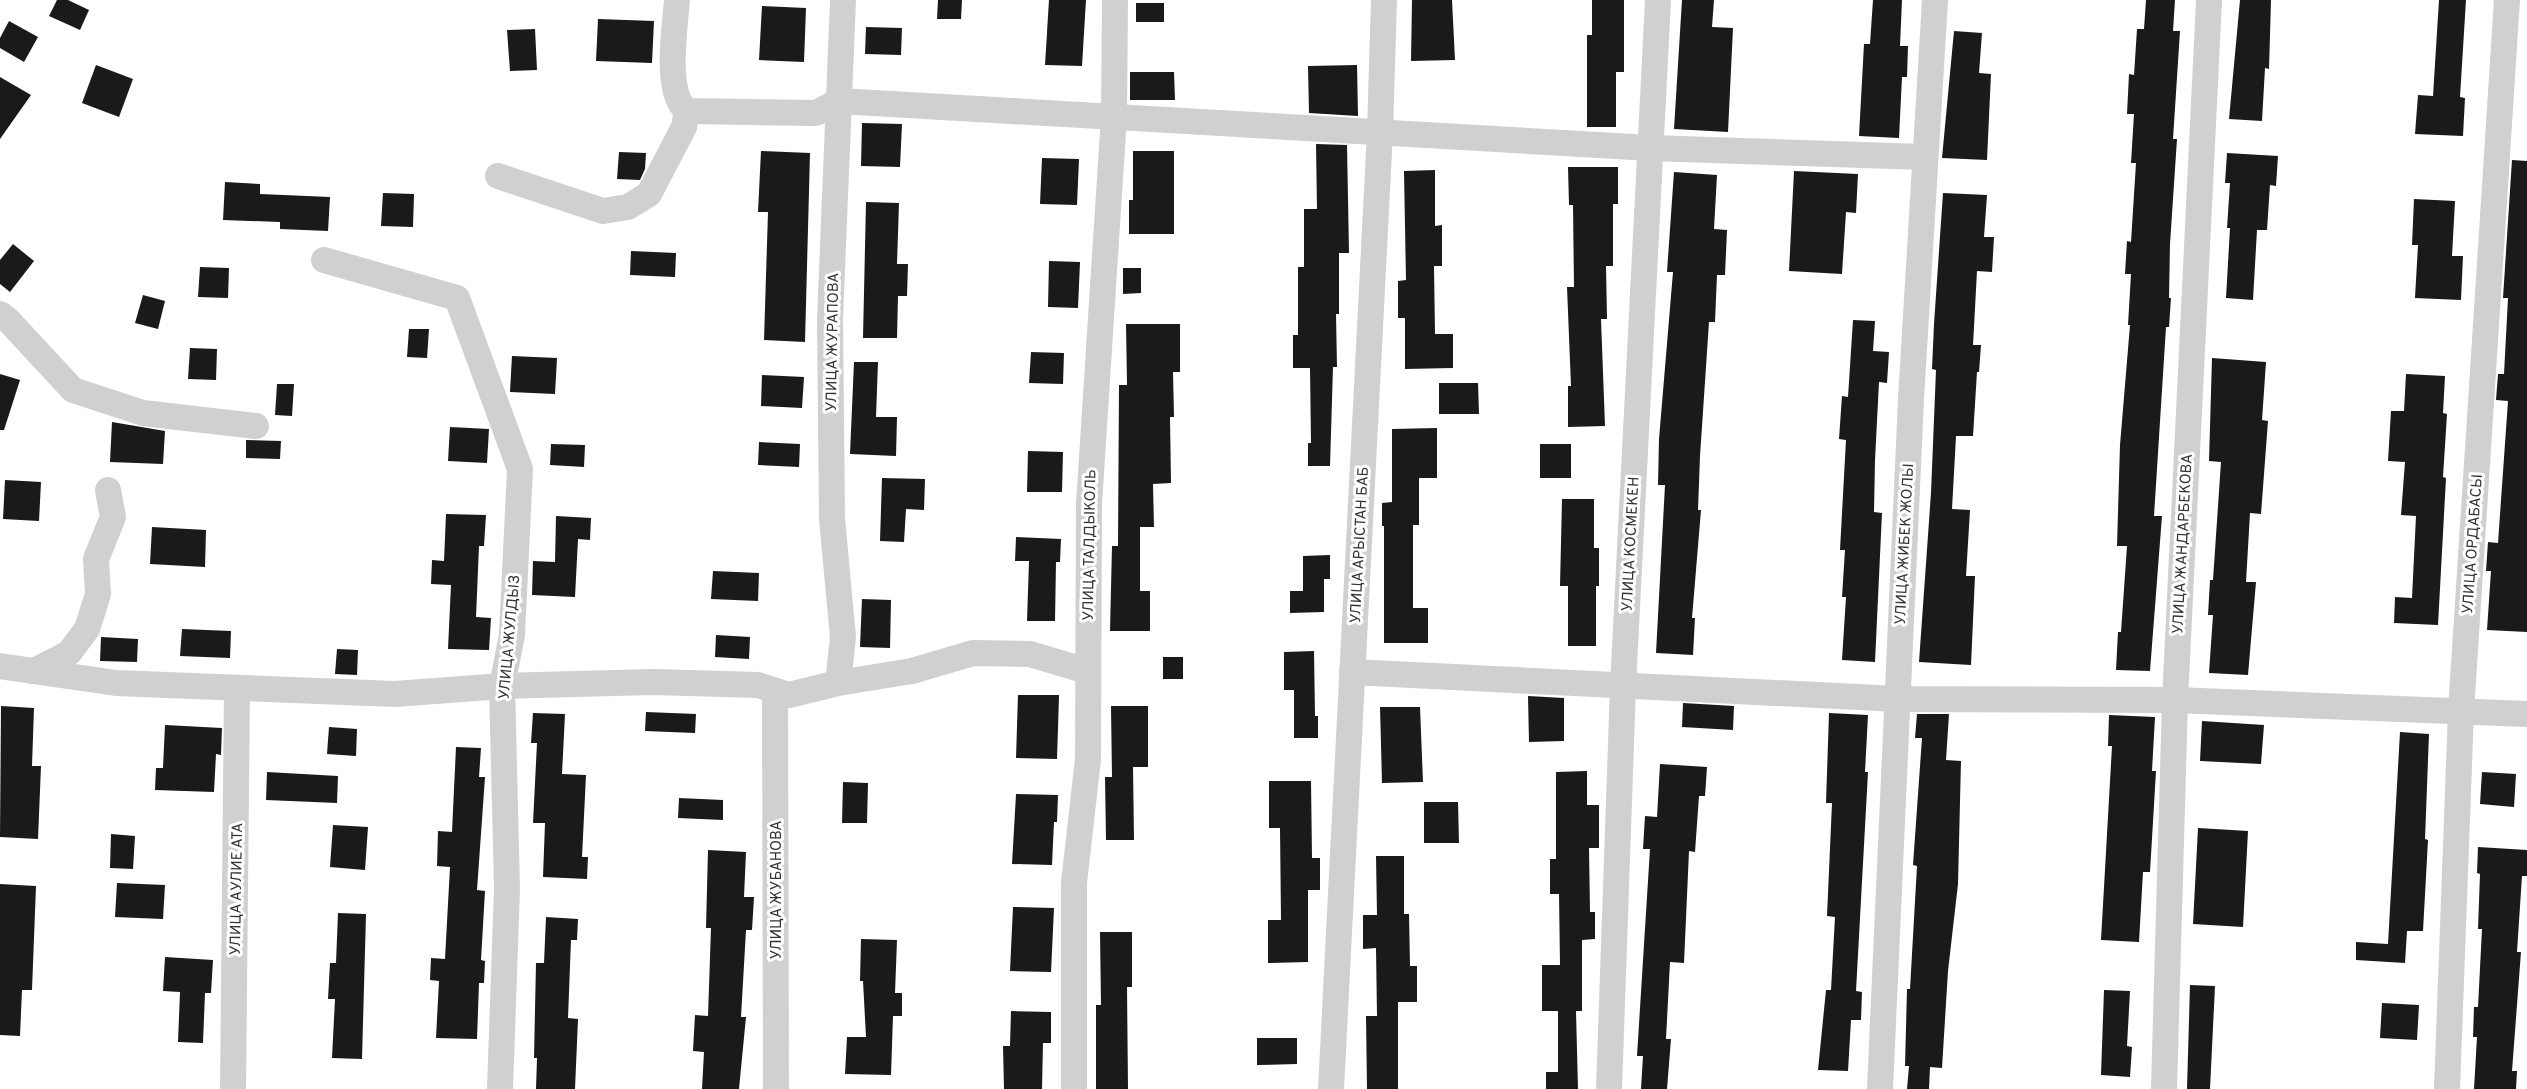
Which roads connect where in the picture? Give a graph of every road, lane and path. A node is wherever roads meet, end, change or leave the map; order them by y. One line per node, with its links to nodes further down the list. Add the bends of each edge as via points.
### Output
1 (677, 0): 10 (street, via 673,46 675,96)
2 (843, 0): 9 (street, УЛИЦА ЖУРАПОВА)
3 (1115, 0): 11 (street, УЛИЦА ТАЛДЫКОЛЬ)
4 (1384, 0): 12 (street, УЛИЦА АРЫСТАН БАБ)
5 (1658, 0): 13 (street, УЛИЦА КОСМЕКЕН)
6 (1935, 0): 14 (street, УЛИЦА ЖИБЕК ЖОЛЫ)
7 (2209, 0): 30 (street, УЛИЦА ЖАНДАРБЕКОВА)
8 (2507, 0): 31 (street, УЛИЦА ОРДАБАСЫ)
9 (839, 101): 10 (street, via 816,113); 11 (street); 24 (street, УЛИЦА ЖУРАПОВА, via 830,320 832,519 843,637)
10 (687, 111): 15 (street, via 684,127 649,194 628,207 603,211)
11 (1114, 116): 12 (street); 22 (street, УЛИЦА ТАЛДЫКОЛЬ, via 1089,504)
12 (1380, 132): 13 (street); 23 (street, УЛИЦА АРЫСТАН БАБ)
13 (1650, 148): 14 (street); 26 (street, УЛИЦА КОСМЕКЕН)
14 (1925, 157): 29 (street, УЛИЦА ЖИБЕК ЖОЛЫ)
15 (498, 176)
16 (324, 260): 25 (street, УЛИЦА ЖУЛДЫЗ, via 457,298 520,469 512,635)
17 (0, 314): 18 (street, via 73,390 143,413)
18 (256, 426)
19 (108, 490): 21 (street, via 113,517 96,559 98,594 87,629 69,653)
20 (0, 666): 21 (street)
21 (34, 671): 27 (street, via 116,683)
22 (1087, 672): 24 (street, via 1030,654 973,653 912,671); 36 (street, УЛИЦА ТАЛДЫКОЛЬ, via 1088,759 1074,883)
23 (1352, 672): 26 (street); 37 (street, УЛИЦА АРЫСТАН БАБ)
24 (838, 683): 28 (street, via 789,695)
25 (502, 686): 27 (street, via 395,694); 28 (street, via 653,682 758,685); 34 (street, УЛИЦА ЖУЛДЫЗ, via 507,888)
26 (1623, 686): 29 (street); 38 (street, УЛИЦА КОСМЕКЕН)
27 (237, 689): 33 (street, УЛИЦА АУЛИЕ АТА)
28 (775, 691): 35 (street, УЛИЦА ЖУБАНОВА)
29 (1897, 699): 30 (street); 39 (street, УЛИЦА ЖИБЕК ЖОЛЫ)
30 (2175, 700): 31 (street); 40 (street, УЛИЦА ЖАНДАРБЕКОВА)
31 (2462, 711): 32 (street); 41 (street, УЛИЦА ОРДАБАСЫ)
32 (2527, 714)
33 (232, 1089)
34 (500, 1089)
35 (776, 1089)
36 (1074, 1089)
37 (1331, 1089)
38 (1609, 1089)
39 (1880, 1089)
40 (2164, 1089)
41 (2447, 1089)

